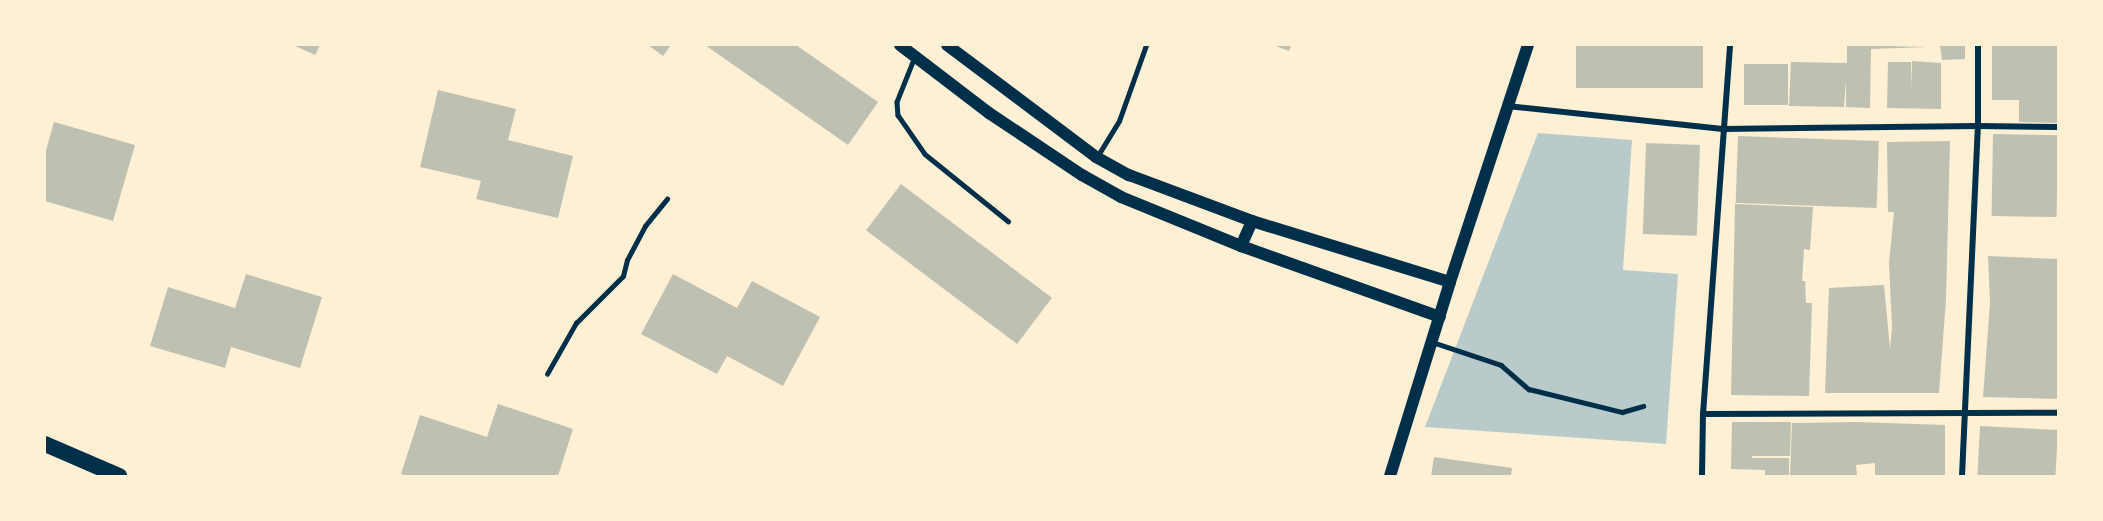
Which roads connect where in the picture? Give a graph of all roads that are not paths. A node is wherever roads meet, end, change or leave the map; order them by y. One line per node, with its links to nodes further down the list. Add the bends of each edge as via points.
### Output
1 (900, 45): 7 (main road)
2 (947, 45): 12 (main road)
3 (1146, 45): 12 (lane, via 1119,121)
4 (1527, 45): 8 (main road)
5 (1730, 45): 11 (street)
6 (1978, 45): 9 (street)
7 (915, 57): 13 (main road, via 989,113); 15 (lane, via 897,102 898,115 926,154)
8 (1507, 106): 11 (street); 18 (main road)
9 (1978, 126): 10 (street); 11 (street); 23 (street)
10 (2058, 127)
11 (1724, 129): 25 (street)
12 (1096, 158): 13 (main road); 16 (main road, via 1166,190)
13 (1082, 175): 17 (main road, via 1161,215)
14 (667, 199): 21 (lane, via 645,226 623,276 576,323)
15 (1008, 221)
16 (1251, 221): 17 (main road); 18 (main road)
17 (1241, 246): 19 (main road)
18 (1450, 282): 19 (main road)
19 (1440, 316): 20 (main road)
20 (1432, 342): 22 (lane, via 1501,365 1529,389 1622,412); 28 (main road)
21 (547, 374)
22 (1643, 406)
23 (1966, 412): 24 (street); 25 (street); 30 (street)
24 (2058, 413)
25 (1702, 414): 29 (street)
26 (45, 444): 27 (highway)
27 (119, 476)
28 (1390, 476)
29 (1702, 476)
30 (1962, 476)

